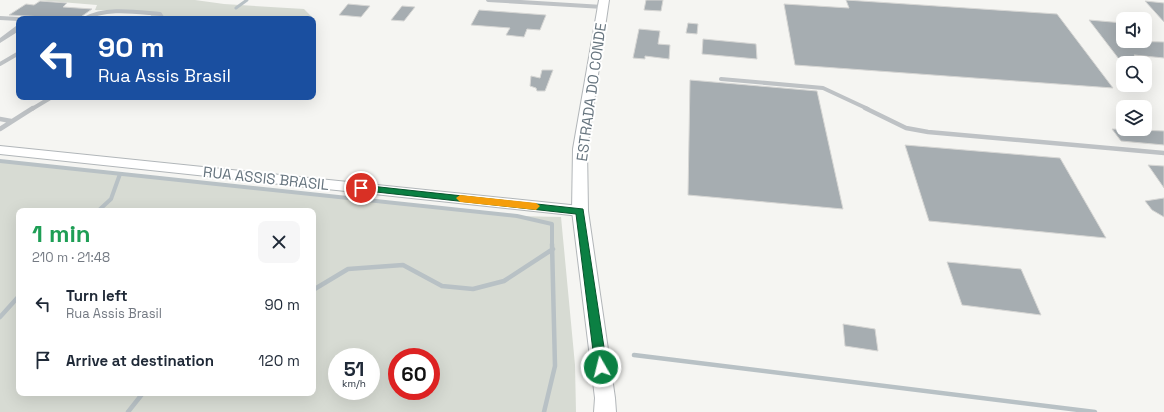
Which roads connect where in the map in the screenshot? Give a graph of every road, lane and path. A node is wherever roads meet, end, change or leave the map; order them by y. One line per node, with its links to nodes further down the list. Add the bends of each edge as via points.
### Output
1 (488, 0): 2 (lane)
2 (604, 4): 18 (main road, ESTRADA DO CONDE, via 580,149)
3 (88, 16): 4 (lane, via 103,11)
4 (161, 16)
5 (0, 18): 6 (street)
6 (16, 19)
7 (16, 30): 8 (street)
8 (0, 41)
9 (16, 55): 10 (lane)
10 (0, 64)
11 (721, 79): 17 (lane, via 823,88 906,128 928,132)
12 (47, 100): 14 (lane)
13 (0, 119): 14 (lane)
14 (11, 121): 15 (lane)
15 (0, 129)
16 (0, 150): 18 (street, RUA ASSIS BRASIL)
17 (1164, 153)
18 (580, 211): 19 (main road, ESTRADA DO CONDE)
19 (604, 409)

